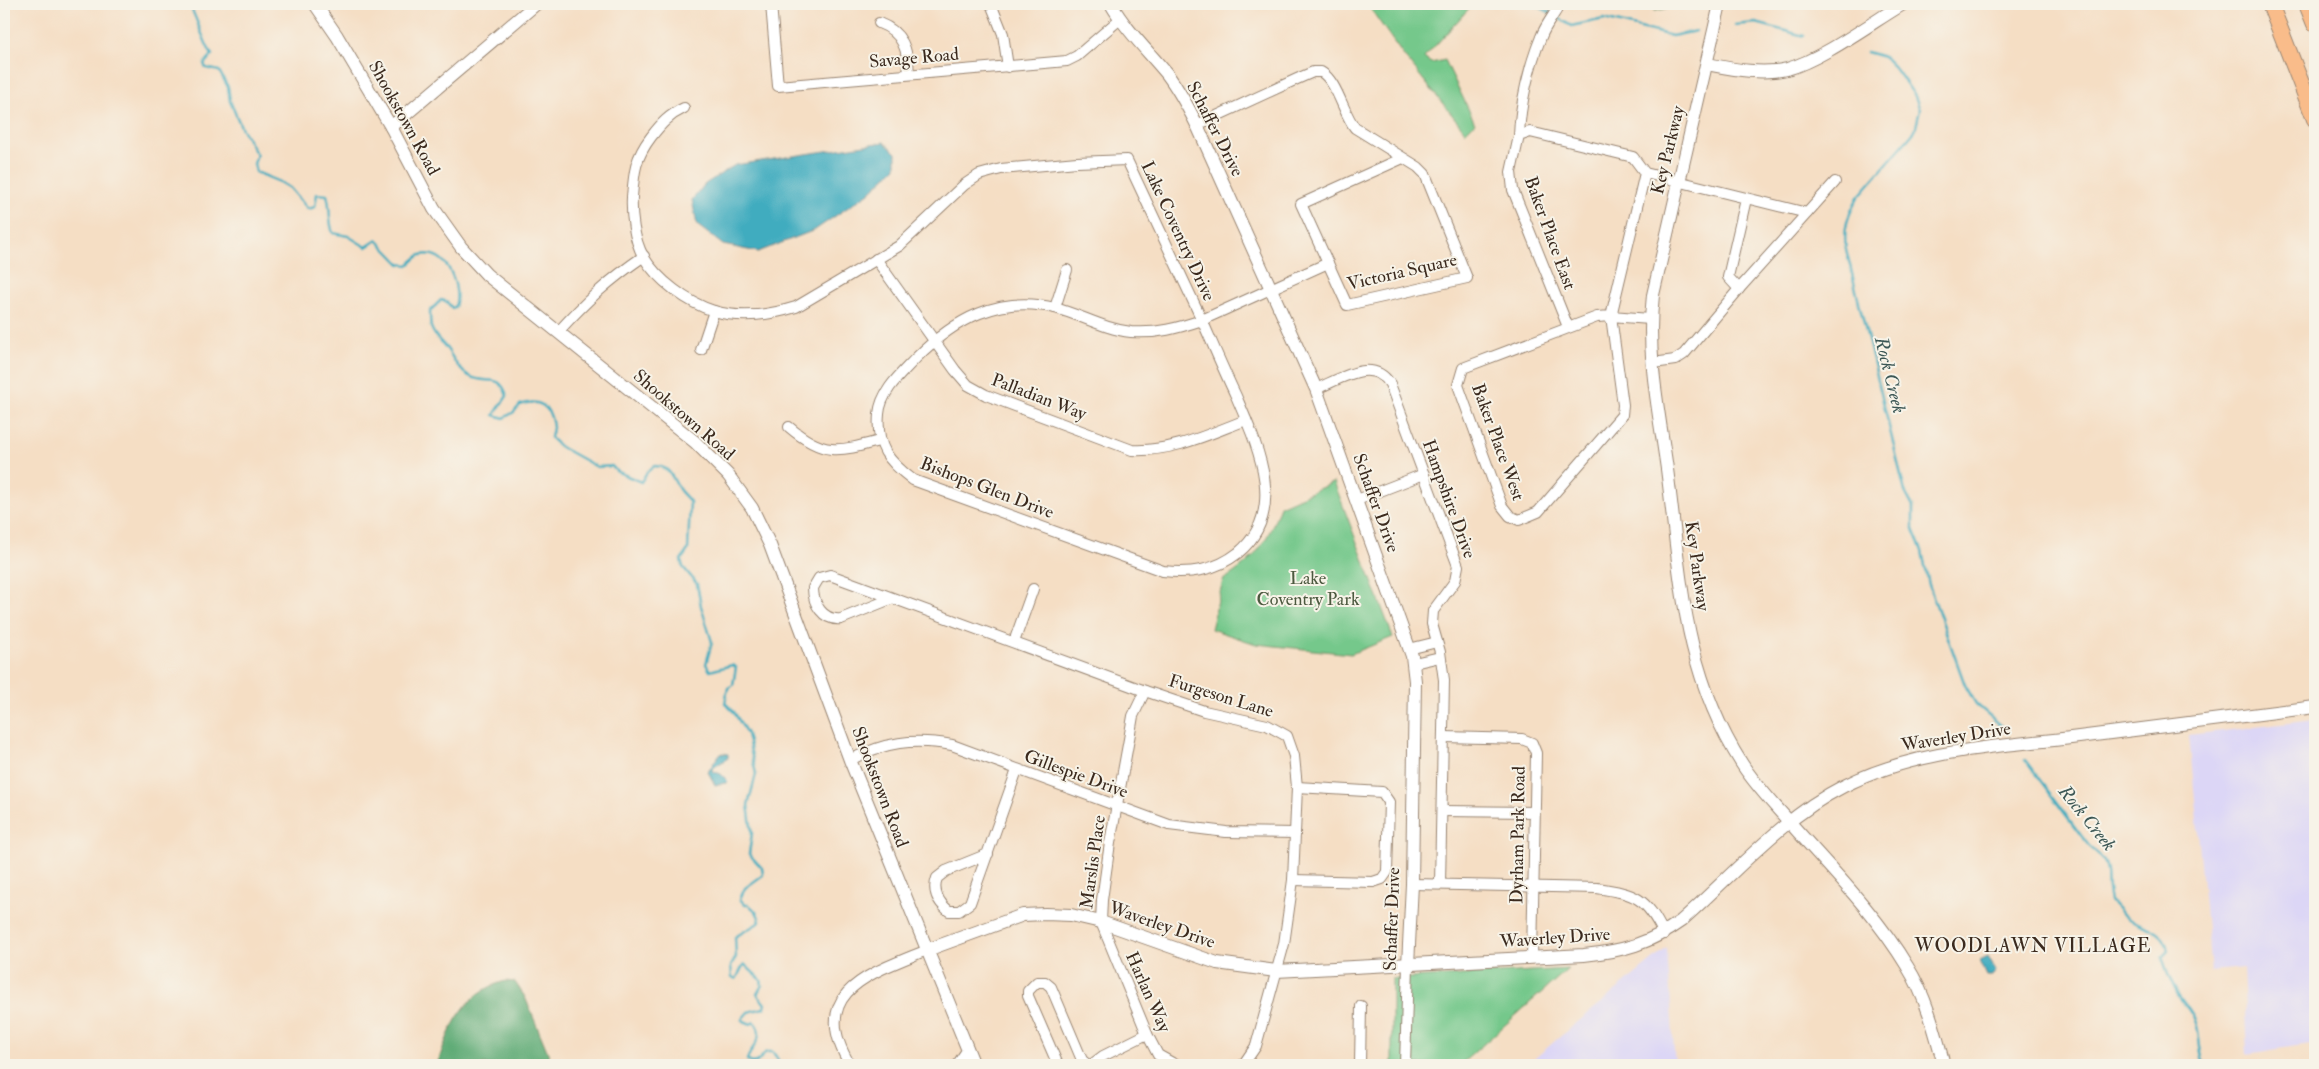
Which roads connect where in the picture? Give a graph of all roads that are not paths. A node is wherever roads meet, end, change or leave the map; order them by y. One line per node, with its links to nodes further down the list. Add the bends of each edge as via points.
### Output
1 (315, 4): 20 (street, Shookstown Road)
2 (536, 4): 20 (street)
3 (771, 4): 16 (street, Savage Road, via 778,86)
4 (991, 4): 15 (street, via 1003,34)
5 (1111, 4): 11 (street, Schaffer Drive)
6 (1720, 4): 14 (street, Key Parkway)
7 (1903, 4): 14 (street, via 1807,62 1786,69 1743,71)
8 (2270, 4): 18 (main road)
9 (2307, 4): 13 (main road)
10 (1559, 6): 21 (street, Baker Place East, via 1536,51 1520,116)
11 (1120, 19): 15 (street, Savage Road, via 1067,61); 19 (street, Schaffer Drive, via 1184,98)
12 (879, 23): 16 (street, via 897,33 905,44)
13 (2315, 24)
14 (1707, 64): 24 (street, Key Parkway)
15 (1008, 67): 16 (street, Savage Road)
16 (908, 74)
17 (684, 108): 28 (street, via 662,122 644,146 634,168 631,208 635,233)
18 (2315, 119)
19 (1197, 125): 22 (street, via 1297,78 1321,72 1331,81 1355,128); 32 (street, Schaffer Drive)
20 (392, 128): 40 (street, Shookstown Road, via 434,210 461,247 487,275)
21 (1519, 136): 23 (street, via 1530,132 1633,157); 39 (street, Baker Place East, via 1511,172 1513,190)
22 (1403, 158): 30 (street, Victoria Square, via 1301,204); 30 (street, Victoria Square, via 1425,174 1467,278 1347,305)
23 (1645, 174): 24 (street); 36 (street)
24 (1678, 182): 26 (street); 37 (street, Key Parkway)
25 (1835, 182): 27 (street)
26 (1746, 199): 27 (street); 33 (street, via 1728,277)
27 (1807, 213): 33 (street)
28 (644, 256): 35 (street, Lake Coventry Drive, via 671,286); 40 (street, via 590,297)
29 (876, 259): 35 (street, Lake Coventry Drive, via 796,307 743,315); 38 (street, Lake Coventry Drive, via 900,246 964,185 979,175 1001,169 1127,160); 41 (street, Palladian Way)
30 (1328, 263): 32 (street, Victoria Square)
31 (1067, 270): 34 (street)
32 (1270, 288): 38 (street); 44 (street, Schaffer Drive)
33 (1739, 289): 43 (street, via 1684,354 1676,360)
34 (1054, 308): 38 (street, via 1111,329 1132,332 1173,330); 41 (street, via 998,307 952,326)
35 (714, 311): 42 (street)
36 (1611, 316): 37 (street, Baker Place West); 39 (street, Baker Place West, via 1596,317); 39 (street, Baker Place West, via 1622,415 1538,512 1520,520 1510,516 1502,506 1458,385 1463,368)
37 (1650, 319): 43 (street, Key Parkway)
38 (1202, 320): 45 (street, Bishops Glen Drive)
39 (1568, 327)
40 (558, 332): 60 (street, Shookstown Road, via 695,442 728,475 752,508 770,545)
41 (934, 340): 45 (street, Palladian Way, via 968,385 986,395 1132,450 1174,447); 47 (street, via 892,383 880,404)
42 (701, 350)
43 (1653, 363): 66 (street, Key Parkway, via 1684,604 1698,673 1711,706 1743,765)
44 (1316, 390): 48 (street, Hampshire Drive, via 1363,370 1379,372 1390,384); 49 (street, Schaffer Drive)
45 (1246, 420): 47 (street, Bishops Glen Drive, via 1263,465 1266,483 1262,516 1256,532 1247,545 1220,564 1184,573 1162,571 914,480 897,468)
46 (789, 427): 47 (street, via 806,441 822,448 855,448)
47 (879, 441)
48 (1424, 474): 49 (street); 53 (street, Hampshire Drive, via 1458,566 1455,581 1433,611 1432,624)
49 (1357, 500): 54 (street, Schaffer Drive)
50 (1034, 589): 52 (street)
51 (893, 598): 51 (street, Furgeson Lane, via 833,620 821,611 813,588 819,578 830,575); 52 (street, Furgeson Lane)
52 (1014, 642): 57 (street, Furgeson Lane)
53 (1437, 642): 54 (street); 55 (street, Hampshire Drive)
54 (1409, 649): 56 (street, Schaffer Drive)
55 (1440, 657): 56 (street); 59 (street, Hampshire Drive, via 1444,680)
56 (1414, 663): 70 (street, Schaffer Drive)
57 (1145, 691): 62 (street, Furgeson Lane, via 1204,711 1267,725 1287,736 1294,756); 63 (street, Marslis Place, via 1133,716)
58 (2315, 707): 66 (street, Waverley Drive, via 1923,757 1894,764 1842,787)
59 (1444, 737): 64 (street, Hampshire Drive); 65 (street, Dyrham Park Road, via 1522,739 1532,743 1536,753)
60 (850, 760): 61 (street, Gillespie Drive, via 871,749 907,741 934,742 952,745); 75 (street, Shookstown Road)
61 (1017, 770): 63 (street, Gillespie Drive); 68 (street)
62 (1297, 788): 67 (street, Furgeson Lane); 69 (street, via 1382,792 1389,802 1387,872 1382,879 1373,882)
63 (1118, 807): 67 (street, Gillespie Drive, via 1170,825 1226,832); 73 (street, Marslis Place, via 1110,843)
64 (1442, 811): 65 (street); 71 (street, Hampshire Drive)
65 (1534, 812): 72 (street, Dyrham Park Road)
66 (1789, 821): 74 (street, Waverley Drive); 91 (street, Key Parkway, via 1872,916 1908,967 1935,1029)
67 (1296, 833): 69 (street, Furgeson Lane)
68 (988, 854): 68 (street, via 946,871 937,878 937,896 949,911 959,911 970,903)
69 (1293, 880): 78 (street, Furgeson Lane, via 1284,944)
70 (1412, 884): 71 (street); 77 (street, Schaffer Drive)
71 (1440, 884): 72 (street)
72 (1533, 885): 74 (street, via 1627,892 1648,907); 76 (street, Dyrham Park Road)
73 (1101, 922): 75 (street, Waverley Drive, via 1071,915 1023,915); 78 (street, Waverley Drive, via 1217,963); 80 (street, Harlan Way)
74 (1664, 934): 76 (street, Waverley Drive, via 1622,951)
75 (927, 950): 81 (street, Shookstown Road); 82 (street, via 864,977 848,992 837,1010 834,1024)
76 (1532, 958): 77 (street, Waverley Drive)
77 (1408, 965): 78 (street, Waverley Drive); 90 (street, Schaffer Drive)
78 (1276, 971): 88 (street, via 1256,1046)
79 (1361, 1006): 89 (street)
80 (1147, 1034): 86 (street); 87 (street, Harlan Way, via 1158,1055)
81 (968, 1049): 83 (street); 84 (street, Shookstown Road)
82 (850, 1065)
83 (957, 1065)
84 (974, 1065)
85 (1058, 1065): 86 (street, via 1028,996 1028,991 1037,982 1045,982 1051,987 1082,1060)
86 (1090, 1065)
87 (1176, 1065)
88 (1243, 1065)
89 (1360, 1065)
90 (1405, 1065)
91 (1944, 1065)

